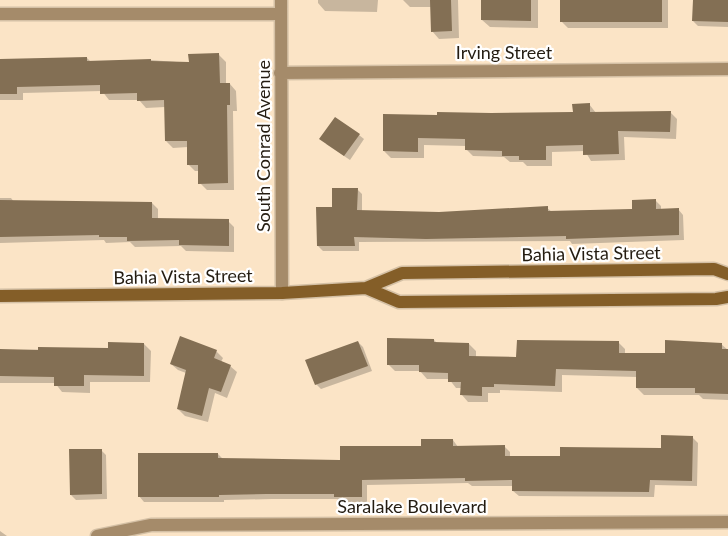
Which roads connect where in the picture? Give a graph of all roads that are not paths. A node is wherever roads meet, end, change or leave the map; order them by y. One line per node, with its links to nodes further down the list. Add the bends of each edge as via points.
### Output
1 (281, 0): 3 (street, South Conrad Avenue)
2 (0, 14): 3 (street)
3 (281, 14): 5 (street, South Conrad Avenue)
4 (728, 68): 5 (street, Irving Street)
5 (280, 73): 8 (street, South Conrad Avenue)
6 (728, 274): 7 (street, Bahia Vista Street, via 714,269 402,273)
7 (366, 288): 8 (street, Bahia Vista Street); 10 (street, Bahia Vista Street, via 399,302)
8 (282, 293): 9 (street, Bahia Vista Street)
9 (0, 296)
10 (728, 297)
11 (728, 522): 12 (street, Saralake Boulevard, via 151,525)
12 (97, 536)

